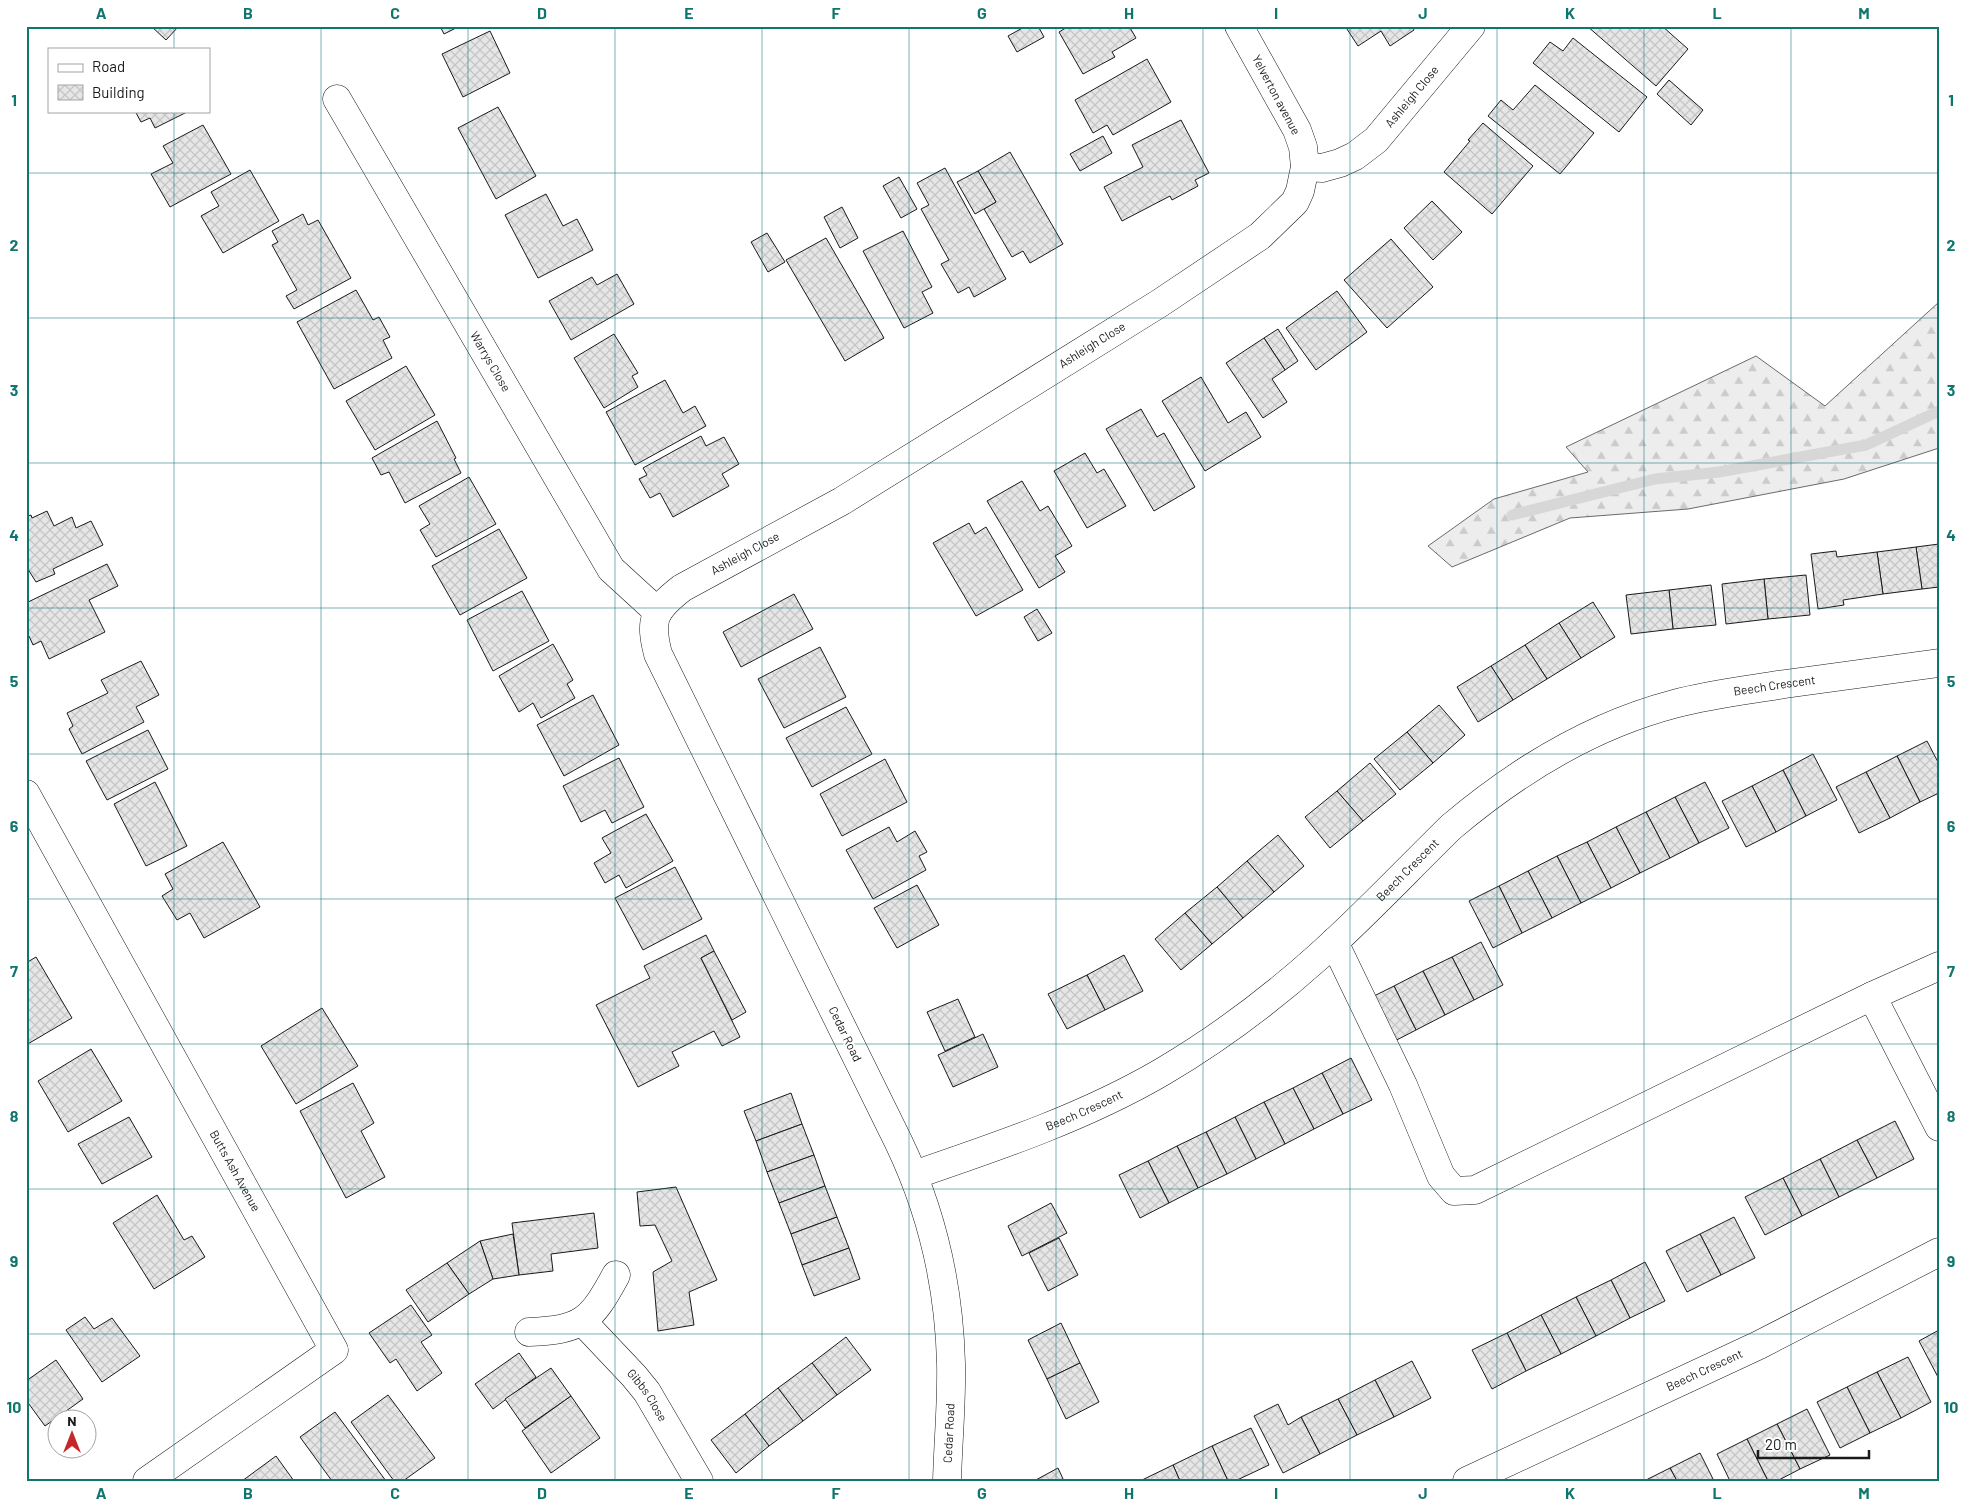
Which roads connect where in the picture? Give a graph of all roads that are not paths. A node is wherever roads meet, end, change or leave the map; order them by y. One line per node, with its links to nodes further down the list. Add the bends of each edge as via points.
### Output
1 (1239, 26): 4 (street, Yelverton avenue, via 1297,130)
2 (1471, 26): 4 (street, Ashleigh Close, via 1376,140 1355,156 1340,162 1322,168)
3 (337, 99): 5 (street, Warrys Close, via 611,569)
4 (1305, 167): 5 (street, Ashleigh Close, via 1295,202 1260,236 1160,303 842,501 682,588 660,606)
5 (658, 612): 12 (street, Cedar Road, via 654,630 658,654)
6 (1939, 663): 8 (street, Beech Crescent, via 1700,698 1647,712 1589,736 1529,768 1473,808)
7 (26, 794): 17 (street, Butts Ash Avenue, via 334,1350)
8 (1334, 942): 10 (street, via 1403,1085 1441,1176 1454,1191 1475,1190); 12 (street, Beech Crescent, via 1259,1006 1162,1072 1086,1111)
9 (1939, 966): 10 (street)
10 (1872, 996): 11 (street)
11 (1939, 1127)
12 (914, 1175): 19 (street, Cedar Road, via 925,1205 946,1298 951,1364)
13 (1939, 1252): 20 (street, Beech Crescent, via 1759,1345)
14 (616, 1275): 15 (street, via 601,1302)
15 (582, 1321): 16 (street, via 556,1331); 18 (street, Gibbs Close, via 647,1392)
16 (529, 1332)
17 (147, 1481)
18 (699, 1481)
19 (946, 1481)
20 (1467, 1481)

